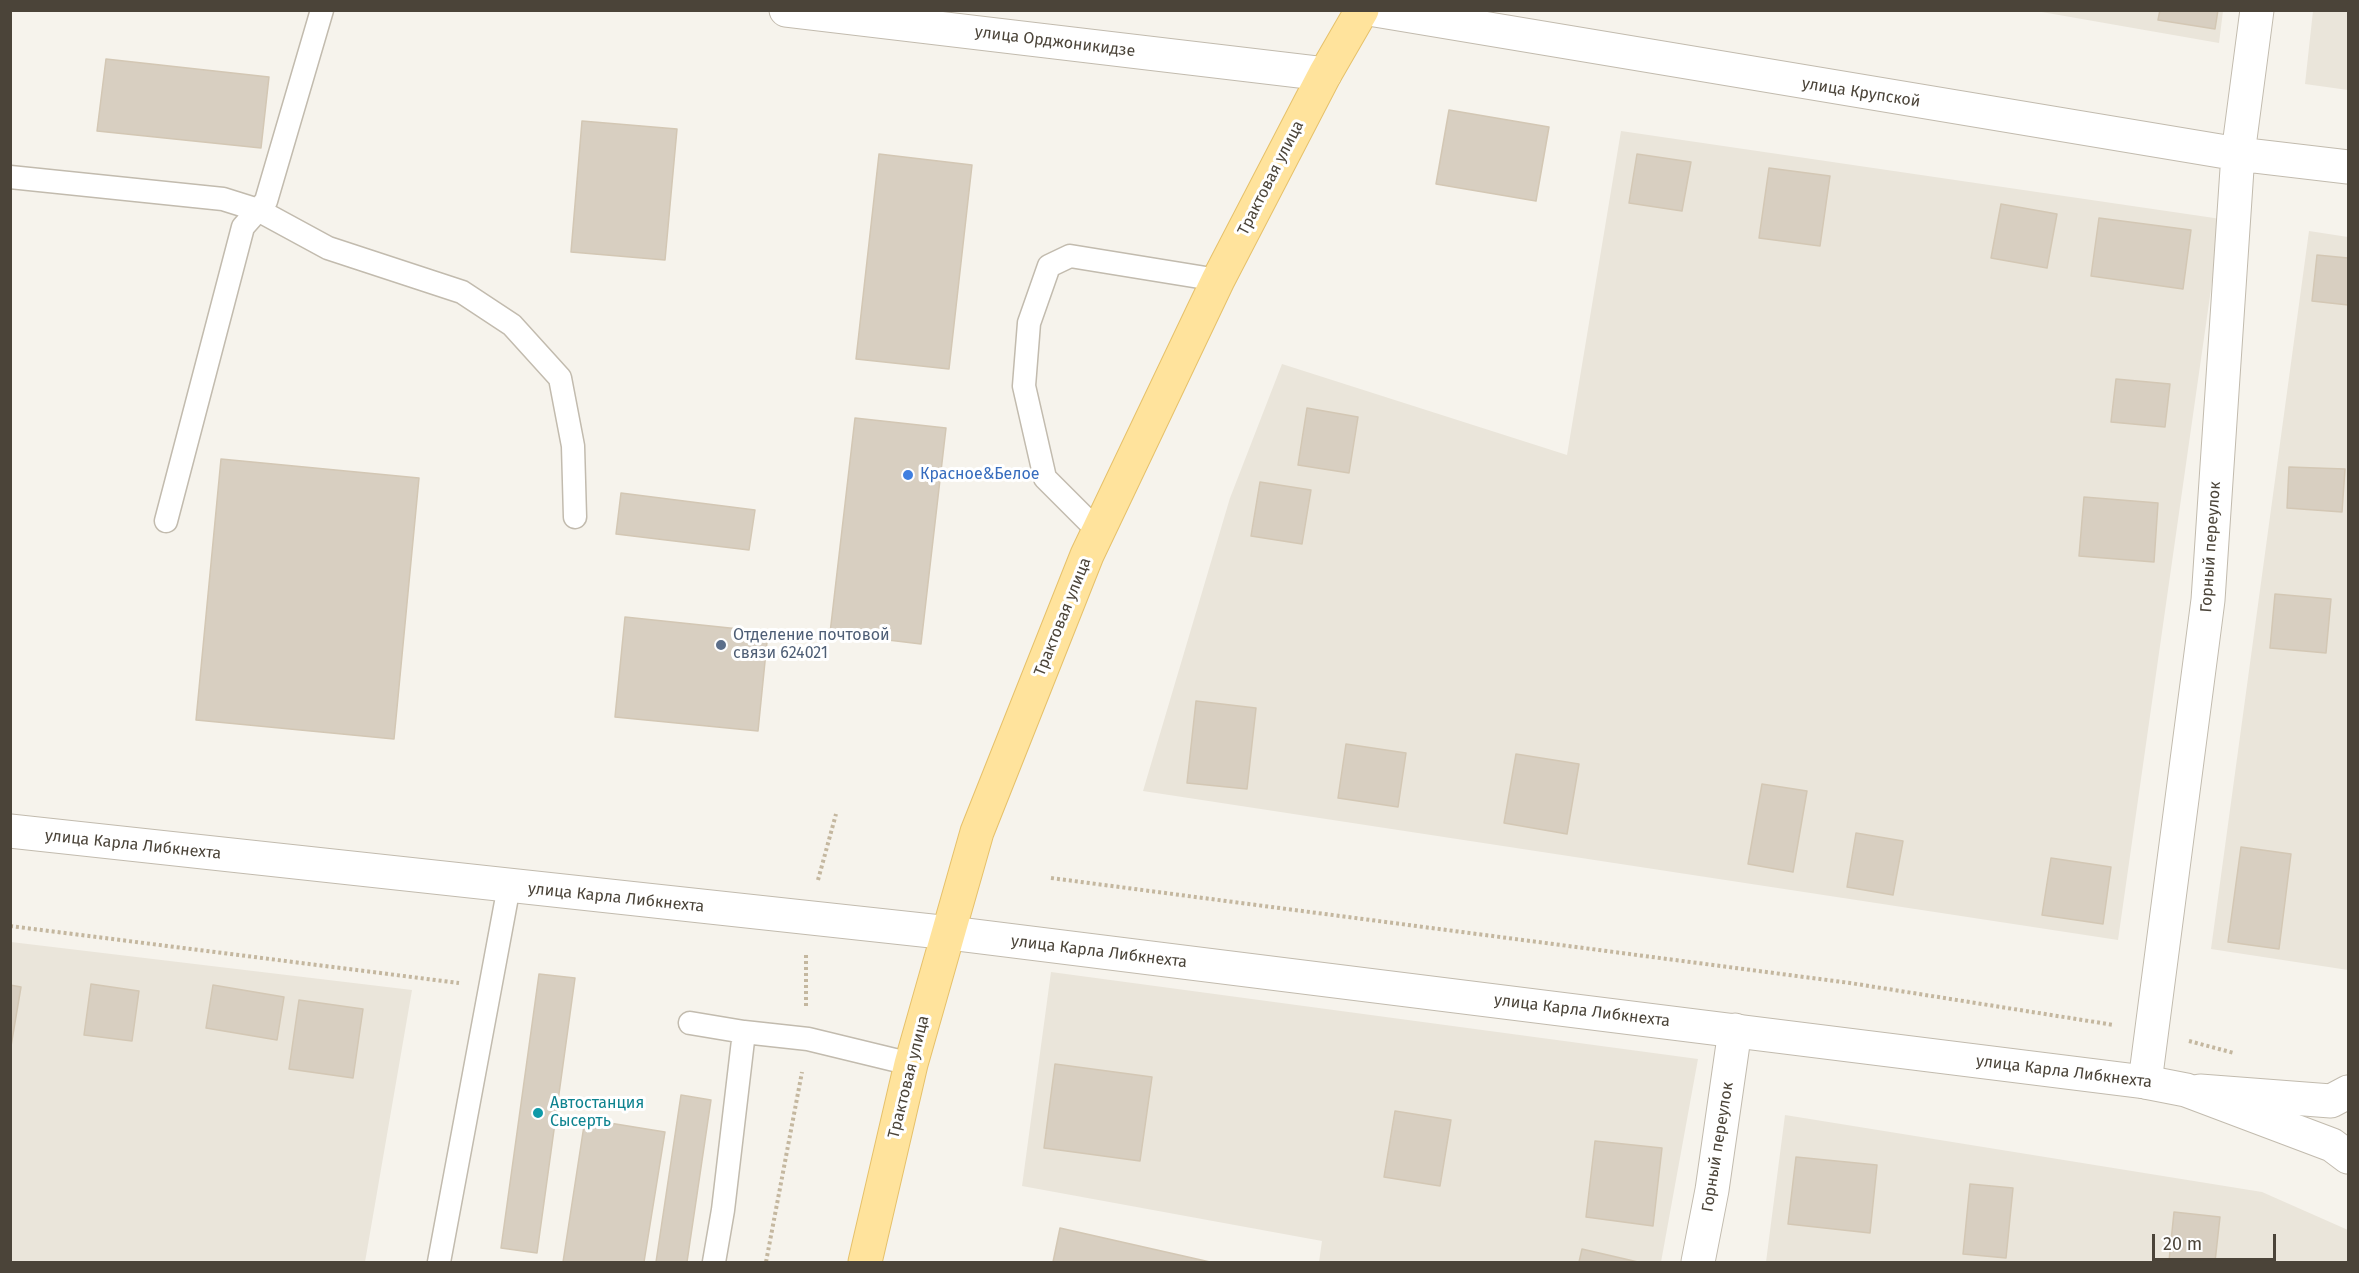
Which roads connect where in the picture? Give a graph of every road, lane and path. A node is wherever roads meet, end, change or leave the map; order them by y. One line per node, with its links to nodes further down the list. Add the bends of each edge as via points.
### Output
1 (322, 10): 11 (lane, via 266,201)
2 (786, 10): 6 (street, улица Орджоникидзе)
3 (1362, 10): 7 (main road, Трактовая улица)
4 (1375, 10): 8 (street, улица Крупской)
5 (2257, 10): 8 (street, Горный переулок)
6 (842, 14): 7 (street, улица Орджоникидзе)
7 (1325, 74): 12 (main road, Трактовая улица)
8 (2238, 154): 9 (street, улица Крупской); 24 (street, Горный переулок, via 2208,600)
9 (2349, 167)
10 (10, 177): 11 (lane, via 223,199)
11 (258, 210): 13 (lane, via 328,248 462,292 512,325 560,378 573,446); 14 (lane, via 243,227)
12 (1218, 280): 15 (main road, Трактовая улица); 15 (lane, via 1070,256 1049,266 1029,323 1024,386 1045,478)
13 (575, 517)
14 (166, 521)
15 (1098, 531): 20 (main road, Трактовая улица, via 977,832)
16 (10, 831): 18 (street, улица Карла Либкнехта)
17 (1051, 878): 24 (path, via 1850,983)
18 (509, 886): 20 (street, улица Карла Либкнехта); 21 (lane)
19 (10, 926): 21 (path)
20 (950, 933): 23 (street, улица Карла Либкнехта); 27 (main road, Трактовая улица)
21 (491, 986): 32 (lane)
22 (690, 1023): 25 (lane)
23 (1735, 1030): 28 (street, улица Карла Либкнехта); 35 (street, Горный переулок)
24 (2152, 1030): 26 (path); 28 (street, Горный переулок)
25 (744, 1032): 27 (lane, via 808,1039); 33 (lane)
26 (2244, 1056)
27 (911, 1064): 34 (main road, Трактовая улица)
28 (2145, 1082): 29 (street, улица Карла Либкнехта)
29 (2186, 1090): 30 (street, улица Карла Либкнехта, via 2331,1101); 31 (street, улица Карла Либкнехта, via 2332,1145)
30 (2349, 1092)
31 (2349, 1157)
32 (439, 1263)
33 (714, 1263)
34 (865, 1263)
35 (1698, 1263)

